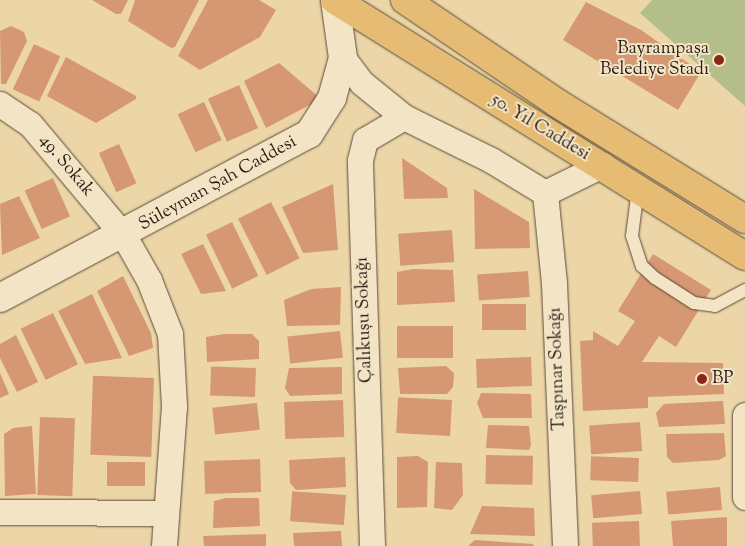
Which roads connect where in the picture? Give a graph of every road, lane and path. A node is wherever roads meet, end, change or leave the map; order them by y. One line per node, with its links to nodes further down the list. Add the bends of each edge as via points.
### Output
1 (335, 0): 3 (street, Süleyman Şah Caddesi); 7 (main road, 50. Yıl Caddesi)
2 (405, 0): 6 (main road, 50. Yıl Caddesi, via 557,103)
3 (343, 58): 5 (street, via 362,83); 11 (street, Süleyman Şah Caddesi, via 332,98 309,134)
4 (0, 104): 11 (street, 49. Sokak, via 30,124)
5 (404, 116): 9 (street, via 491,160); 21 (street, Çalıkuşu Sokağı, via 365,140 360,160)
6 (617, 136): 7 (main road); 10 (main road, 50. Yıl Caddesi)
7 (602, 165): 8 (main road, 50. Yıl Caddesi); 9 (street)
8 (638, 189): 12 (main road, 50. Yıl Caddesi); 13 (lane, via 632,236 642,266 654,278 694,302 715,306)
9 (545, 193): 22 (street, Taşpınar Sokağı, via 554,283)
10 (745, 219)
11 (124, 236): 14 (street, Süleyman Şah Caddesi); 19 (street, 49. Sokak, via 149,280 170,334 174,406)
12 (745, 256)
13 (745, 290)
14 (0, 298)
15 (745, 415): 16 (street)
16 (745, 487): 17 (street)
17 (745, 497)
18 (0, 512): 19 (street)
19 (164, 513): 20 (street, 49. Sokak)
20 (164, 546)
21 (372, 546)
22 (565, 546)

